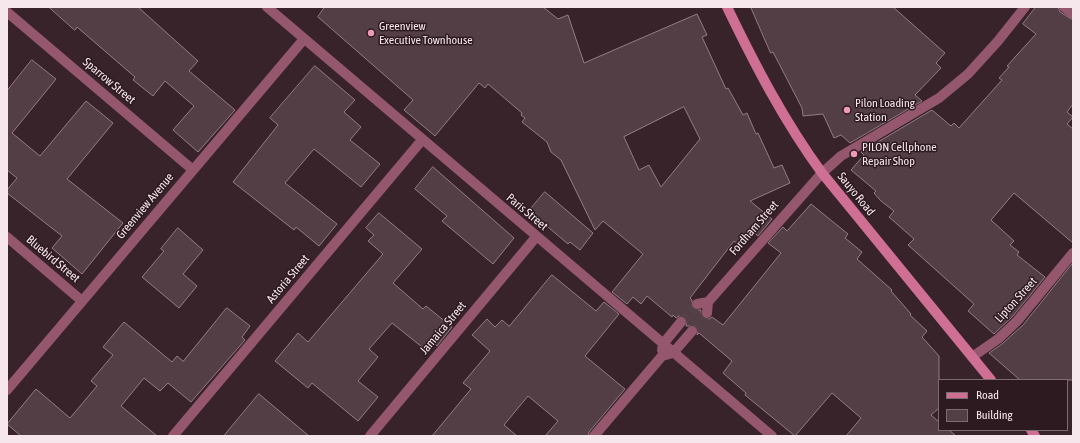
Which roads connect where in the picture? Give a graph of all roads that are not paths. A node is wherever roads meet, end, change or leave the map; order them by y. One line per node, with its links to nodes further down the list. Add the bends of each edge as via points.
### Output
1 (267, 7): 7 (street, Paris Street)
2 (727, 7): 10 (main road, Sauyo Road, via 787,122)
3 (1025, 7): 10 (street, Fordham Street, via 968,74 939,98 841,156)
4 (1064, 7): 6 (street)
5 (7, 12): 9 (street, Sparrow Street)
6 (1073, 14)
7 (304, 39): 8 (street, Paris Street); 9 (street, Greenview Avenue)
8 (422, 140): 12 (street, Paris Street); 26 (street, Astoria Street)
9 (193, 170): 14 (street, Greenview Avenue)
10 (822, 173): 15 (street, Fordham Street); 23 (main road, Sauyo Road)
11 (7, 237): 14 (street, Bluebird Street)
12 (536, 237): 20 (street, Paris Street); 27 (street, Jamaica Street)
13 (1073, 253): 23 (street, Lipton Street, via 1018,320 998,339)
14 (82, 300): 25 (street, Greenview Avenue)
15 (708, 302): 16 (street); 17 (street)
16 (697, 304)
17 (707, 313)
18 (681, 322): 20 (street)
19 (692, 331): 21 (street)
20 (663, 344): 21 (street, Paris Street); 22 (street)
21 (674, 353): 22 (street); 29 (street, Paris Street)
22 (662, 356): 28 (street)
23 (972, 357): 24 (main road, Sauyo Road)
24 (990, 379)
25 (7, 390)
26 (173, 436)
27 (370, 436)
28 (594, 436)
29 (772, 436)

